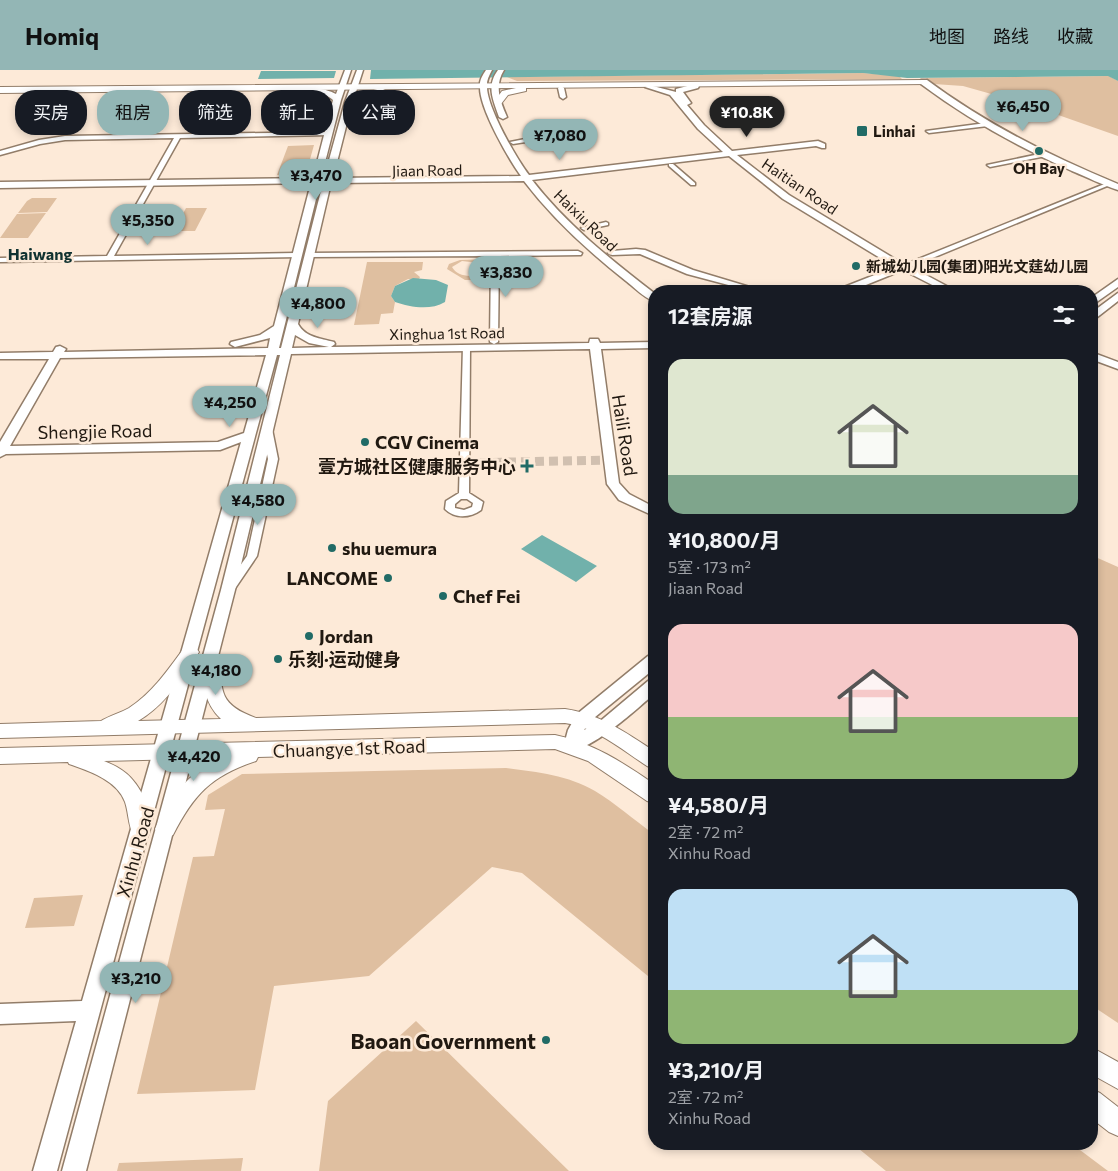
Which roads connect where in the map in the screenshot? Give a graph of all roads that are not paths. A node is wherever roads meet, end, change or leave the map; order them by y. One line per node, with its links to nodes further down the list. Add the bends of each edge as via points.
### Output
1 (347, 73): 7 (main road, via 333,84); 13 (main road, Xinhu Road)
2 (359, 74): 8 (main road, via 368,83); 14 (main road, Xinhu Road)
3 (484, 79): 4 (main road); 11 (main road); 25 (main road, Haixiu Road)
4 (497, 79): 9 (main road); 9 (main road); 26 (main road, Haixiu Road)
5 (924, 82): 6 (main road); 29 (main road)
6 (749, 84): 9 (main road); 10 (main road)
7 (318, 86): 13 (main road); 16 (main road)
8 (390, 86): 11 (main road); 14 (main road)
9 (530, 86): 15 (main road); 26 (main road, via 507,93)
10 (695, 86): 12 (main road); 36 (main road, Haitian Road, via 679,92)
11 (452, 87): 20 (main road); 25 (main road, via 474,92)
12 (649, 87): 15 (main road); 36 (main road, Haitian Road, via 674,93 701,127)
13 (342, 88): 14 (main road); 19 (main road); 24 (main road, Xinhu Road)
14 (354, 88): 20 (main road)
15 (561, 88): 23 (street)
16 (239, 89): 17 (main road); 18 (main road); 21 (main road)
17 (0, 90)
18 (272, 90)
19 (318, 90)
20 (381, 90)
21 (0, 94)
22 (333, 96): 24 (main road)
23 (563, 98)
24 (337, 100): 27 (main road, Xinhu Road)
25 (486, 100): 43 (main road, Haixiu Road)
26 (498, 102): 35 (main road, Haixiu Road)
27 (333, 115)
28 (343, 119): 48 (main road, Xinhu Road)
29 (986, 124): 30 (street); 41 (main road)
30 (930, 131)
31 (261, 135): 33 (street)
32 (328, 135): 48 (main road, Xinhu Road)
33 (178, 136): 39 (street, via 59,138); 57 (street)
34 (530, 140): 35 (street)
35 (513, 142): 49 (main road, Haixiu Road)
36 (720, 142): 38 (main road, via 739,148); 40 (main road, Haitian Road); 42 (main road, via 718,151)
37 (820, 144): 38 (main road, Jiaan Road)
38 (772, 150): 40 (main road, Jiaan Road); 47 (main road, via 753,159)
39 (0, 153)
40 (735, 155): 42 (main road, Jiaan Road); 44 (main road, Jiaan Road); 47 (main road, Haitian Road)
41 (1044, 155): 46 (street); 55 (main road)
42 (700, 157): 49 (main road, Jiaan Road, via 589,171)
43 (516, 162): 49 (main road, Haixiu Road); 51 (main road, via 515,173)
44 (689, 163): 45 (main road, Jiaan Road); 47 (main road, via 730,162)
45 (671, 165): 50 (main road, Jiaan Road); 54 (street)
46 (990, 165)
47 (753, 169): 74 (main road, Haitian Road)
48 (325, 171): 52 (main road); 53 (main road); 59 (main road, Xinhu Road)
49 (532, 174): 50 (main road, Jiaan Road); 51 (main road, Jiaan Road); 62 (main road, Haixiu Road); 66 (main road, Haixiu Road)
50 (576, 177): 58 (main road)
51 (492, 181): 52 (main road, Jiaan Road); 62 (main road, via 520,185)
52 (354, 183): 59 (main road, Jiaan Road); 59 (main road, via 338,188)
53 (290, 184): 57 (main road, Jiaan Road); 59 (main road, Jiaan Road); 59 (main road)
54 (693, 184)
55 (1109, 184): 60 (main road); 74 (street)
56 (0, 185): 57 (main road, Jiaan Road)
57 (150, 185): 61 (main road, Jiaan Road); 72 (street)
58 (553, 185)
59 (321, 187): 63 (main road, Xinhu Road); 64 (main road, Xinhu Road)
60 (1118, 188)
61 (0, 189)
62 (541, 195): 83 (main road, Haixiu Road, via 598,253)
63 (308, 216): 64 (main road, via 314,213); 70 (main road, Xinhu Road)
64 (319, 216): 71 (main road, Xinhu Road)
65 (606, 224): 66 (street)
66 (584, 228): 68 (main road, Haixiu Road)
67 (578, 253): 69 (street)
68 (612, 253): 76 (main road, Haixiu Road); 77 (street, via 642,252 690,272)
69 (495, 254): 71 (street); 90 (street)
70 (296, 255): 72 (street); 81 (main road, Xinhu Road)
71 (310, 255): 82 (main road, Xinhu Road)
72 (109, 258): 73 (street)
73 (0, 260)
74 (906, 266): 78 (main road); 79 (main road, Haitian Road); 80 (main road, Haitian Road)
75 (1118, 282): 85 (main road)
76 (652, 285)
77 (737, 285)
78 (857, 285)
79 (940, 285)
80 (949, 285)
81 (288, 292): 82 (main road, via 294,295); 88 (main road, Xinhu Road)
82 (301, 292): 87 (main road, Xinhu Road)
83 (648, 293)
84 (1118, 296): 86 (main road)
85 (1098, 298)
86 (1098, 313)
87 (293, 324): 95 (main road, via 305,338); 96 (main road, Xinhu Road)
88 (279, 327): 92 (main road, via 258,340); 96 (main road, Xinhu Road)
89 (648, 339): 91 (main road, Xinghua 1st Road)
90 (494, 342): 91 (main road, Xinghua 1st Road); 93 (main road, Xinghua 1st Road)
91 (595, 344): 94 (main road, Xinghua 1st Road); 97 (main road, Xinghua 1st Road); 113 (main road, Haili Road, via 613,484 624,497)
92 (224, 346): 96 (main road, Xinghua 1st Road); 99 (main road, Xinghua 1st Road)
93 (369, 346): 95 (main road, Xinghua 1st Road); 97 (main road, Xinghua 1st Road)
94 (648, 346)
95 (333, 347): 96 (main road, Xinghua 1st Road); 107 (main road, via 300,358)
96 (280, 348): 101 (main road, Xinghua 1st Road); 107 (main road, Xinhu Road)
97 (466, 348): 112 (street)
98 (0, 350): 100 (main road, Xinghua 1st Road)
99 (171, 350): 100 (main road, Xinghua 1st Road); 101 (main road, Xinghua 1st Road)
100 (59, 352): 103 (main road, Xinghua 1st Road); 110 (main road)
101 (234, 352): 107 (main road, via 255,356)
102 (1098, 352): 105 (main road)
103 (0, 356)
104 (1098, 358): 106 (main road)
105 (1118, 360)
106 (1118, 366)
107 (274, 372): 108 (main road, Xinhu Road); 115 (main road, Xinhu Road, via 267,429)
108 (249, 435): 109 (main road, Shengjie Road); 111 (main road, Xinhu Road)
109 (220, 446): 110 (main road, Shengjie Road); 111 (main road, Shengjie Road)
110 (1, 451)
111 (243, 456): 114 (main road, Xinhu Road)
112 (464, 496)
113 (648, 509)
114 (190, 652): 124 (main road, Xinhu Road); 125 (main road, via 158,694 140,710 116,723)
115 (211, 657): 121 (main road, via 212,692 222,709 244,722); 122 (main road, Xinhu Road)
116 (648, 665): 117 (main road)
117 (638, 673): 118 (main road, via 635,680); 120 (main road)
118 (648, 687)
119 (648, 690): 123 (main road)
120 (583, 718): 121 (main road, Chuangye 1st Road, via 544,716); 123 (main road, Chuangye 1st Road); 127 (main road)
121 (272, 725): 122 (main road, Chuangye 1st Road)
122 (192, 727): 124 (main road, Chuangye 1st Road); 129 (main road, Xinhu Road)
123 (604, 727): 127 (main road); 133 (main road, Chuangye 1st Road)
124 (170, 728): 125 (main road, Chuangye 1st Road); 130 (main road, Xinhu Road)
125 (80, 730): 126 (main road, Chuangye 1st Road)
126 (0, 731)
127 (572, 745): 128 (main road, Chuangye 1st Road, via 545,742); 134 (main road, Chuangye 1st Road, via 599,757)
128 (274, 750): 129 (main road, Chuangye 1st Road); 135 (main road, via 226,764 199,781 178,803)
129 (185, 752): 130 (main road, Chuangye 1st Road); 135 (main road, Xinhu Road)
130 (162, 753): 131 (main road, Chuangye 1st Road); 136 (main road, Xinhu Road)
131 (63, 755): 132 (main road, Chuangye 1st Road); 136 (main road, via 104,769 127,784 136,803)
132 (0, 756)
133 (648, 758)
134 (648, 791)
135 (166, 828): 146 (main road, Xinhu Road)
136 (141, 830): 137 (main road, Xinhu Road)
137 (90, 1011): 138 (main road); 145 (main road, Xinhu Road)
138 (0, 1014)
139 (1098, 1064): 140 (main road)
140 (1118, 1077)
141 (1098, 1102): 143 (main road)
142 (1098, 1108): 144 (main road)
143 (1118, 1114)
144 (1118, 1124)
145 (45, 1171)
146 (74, 1171)

